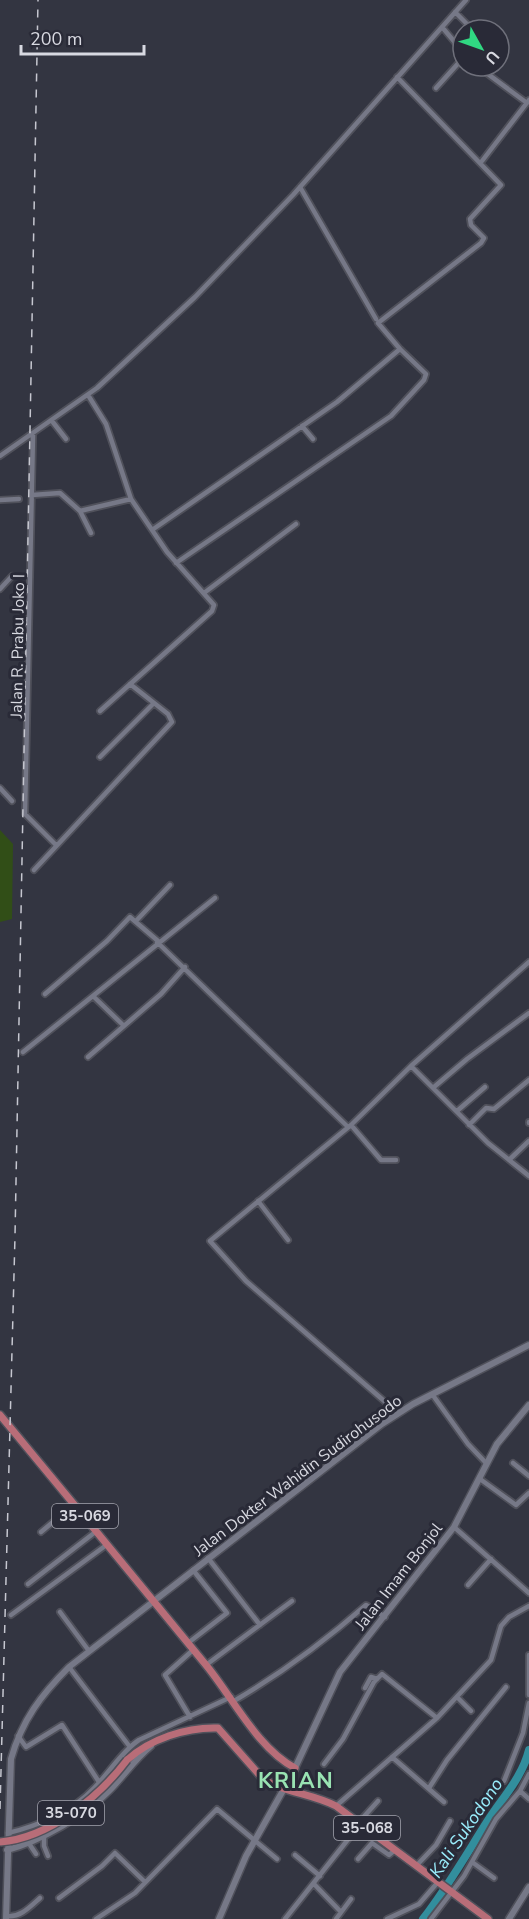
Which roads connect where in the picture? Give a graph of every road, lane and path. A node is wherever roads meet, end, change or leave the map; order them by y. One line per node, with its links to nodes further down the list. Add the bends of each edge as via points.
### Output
1 (466, 0): 2 (street)
2 (455, 12): 3 (street); 4 (street)
3 (461, 18)
4 (442, 27): 5 (street); 7 (street)
5 (451, 38)
6 (451, 71): 9 (street)
7 (397, 77): 11 (street); 12 (street)
8 (494, 78): 10 (street)
9 (436, 88)
10 (528, 102): 11 (street)
11 (482, 161): 14 (street, via 501,185 470,219 484,240 378,323)
12 (300, 187): 13 (street); 15 (street, via 195,297)
13 (376, 319)
14 (400, 349): 17 (street); 30 (street, via 426,376 394,413)
15 (88, 395): 16 (street); 24 (street, via 106,424)
16 (52, 421): 18 (street); 19 (street)
17 (302, 426): 20 (street); 28 (street)
18 (33, 434): 21 (street); 22 (street, Jalan R. Prabu Joko I)
19 (66, 439)
20 (313, 439)
21 (0, 456)
22 (32, 495): 26 (street, via 60,493); 40 (street, Jalan R. Prabu Joko I, via 25,812)
23 (19, 499): 25 (street)
24 (131, 499): 26 (street); 28 (street)
25 (0, 500)
26 (80, 511): 29 (street)
27 (296, 524): 33 (street)
28 (152, 530): 30 (street)
29 (91, 533)
30 (176, 563): 33 (street)
31 (12, 576): 32 (street)
32 (0, 589)
33 (204, 593): 34 (street, via 213,603 213,610)
34 (130, 684): 35 (street); 36 (street)
35 (154, 703): 37 (street); 40 (street, via 172,722)
36 (100, 711)
37 (100, 757)
38 (0, 788): 39 (street)
39 (12, 801)
40 (56, 845): 41 (street)
41 (34, 870)
42 (170, 885): 44 (street)
43 (215, 898): 45 (street)
44 (136, 921): 45 (street); 48 (street, via 129,918)
45 (158, 941): 47 (street); 49 (street)
46 (529, 962): 54 (street)
47 (185, 968): 51 (street); 60 (street)
48 (45, 994)
49 (93, 996): 51 (street); 52 (street)
50 (529, 1013): 56 (street)
51 (123, 1025): 53 (street)
52 (23, 1052)
53 (88, 1057)
54 (411, 1065): 56 (street); 60 (street)
55 (529, 1080): 59 (street, via 495,1109 486,1108)
56 (434, 1087): 58 (street)
57 (484, 1087): 58 (street)
58 (458, 1111): 59 (street)
59 (469, 1125): 63 (street)
60 (349, 1126): 62 (street, via 381,1160); 65 (street)
61 (529, 1141): 63 (street)
62 (396, 1160)
63 (509, 1160): 64 (street)
64 (529, 1176)
65 (258, 1201): 66 (street); 70 (street, via 211,1238 210,1244 246,1281)
66 (288, 1240)
67 (529, 1345): 68 (main road, Jalan Dokter Wahidin Sudirohusodo)
68 (432, 1394): 70 (main road, Jalan Dokter Wahidin Sudirohusodo); 73 (street)
69 (529, 1405): 73 (main road, Jalan Imam Bonjol)
70 (398, 1413): 83 (main road, Jalan Dokter Wahidin Sudirohusodo)
71 (0, 1415): 90 (main road, 35-069)
72 (0, 1421): 78 (main road, 35-069)
73 (486, 1463): 76 (main road, Jalan Imam Bonjol)
74 (513, 1463): 75 (street)
75 (529, 1476)
76 (480, 1479): 77 (street, via 516,1505); 79 (main road, Jalan Imam Bonjol)
77 (529, 1493)
78 (72, 1506): 80 (street); 81 (main road, 35-069)
79 (454, 1527): 84 (street); 94 (main road, Jalan Imam Bonjol)
80 (41, 1532)
81 (94, 1533): 82 (main road, 35-069); 86 (street)
82 (105, 1546): 90 (main road, 35-069); 93 (street)
83 (208, 1558): 85 (main road, Jalan Dokter Wahidin Sudirohusodo); 95 (street)
84 (491, 1559): 87 (street); 88 (street)
85 (193, 1570): 90 (main road, Jalan Dokter Wahidin Sudirohusodo); 96 (street, via 226,1613)
86 (28, 1584)
87 (468, 1585)
88 (529, 1593)
89 (292, 1601): 95 (street)
90 (152, 1602): 96 (main road, 35-069); 98 (main road, Jalan Dokter Wahidin Sudirohusodo)
91 (529, 1606): 107 (street, via 501,1626 491,1660)
92 (60, 1612): 98 (street)
93 (11, 1616)
94 (385, 1617): 108 (street, via 367,1605 326,1641 268,1681); 118 (main road, Jalan Imam Bonjol, via 340,1672)
95 (260, 1625): 100 (street)
96 (188, 1643): 97 (main road, 35-069)
97 (193, 1650): 100 (main road, 35-069); 111 (street, via 164,1677)
98 (89, 1651): 101 (main road, Jalan Dokter Wahidin Sudirohusodo)
99 (529, 1655): 103 (street)
100 (206, 1665): 108 (main road, 35-069)
101 (69, 1667): 113 (main road, Jalan Dokter Wahidin Sudirohusodo, via 32,1708); 115 (street)
102 (375, 1678): 105 (street); 112 (street, via 383,1674); 117 (street, via 343,1739)
103 (528, 1680): 106 (street)
104 (506, 1687): 123 (street)
105 (365, 1688)
106 (529, 1695)
107 (457, 1697): 110 (street); 112 (street)
108 (232, 1699): 111 (street); 118 (main road, 35-069, via 274,1754)
109 (529, 1703): 120 (street, via 523,1733)
110 (471, 1711)
111 (190, 1717): 115 (street)
112 (437, 1719): 116 (street)
113 (18, 1736): 121 (street, via 26,1747 62,1725); 132 (main road, Jalan Dokter Wahidin Sudirohusodo, via 9,1775)
114 (170, 1736): 122 (main road, 35-070, via 218,1728 261,1777); 129 (main road, via 146,1750 108,1792); 136 (main road, 35-070, bridge, via 127,1760 100,1793 82,1807)
115 (129, 1747): 121 (street)
116 (392, 1757): 123 (street); 128 (street)
117 (324, 1764)
118 (295, 1768): 122 (main road)
119 (529, 1774): 124 (street)
120 (504, 1781)
121 (99, 1782): 129 (street)
122 (285, 1787): 128 (main road, 35-068); 134 (main road)
123 (429, 1788): 127 (street)
124 (520, 1791): 125 (street); 143 (street, via 496,1819)
125 (529, 1799)
126 (378, 1801): 131 (street)
127 (444, 1802)
128 (336, 1806): 131 (main road, 35-068)
129 (77, 1809): 132 (street); 133 (main road)
130 (450, 1821): 144 (street, via 436,1845)
131 (360, 1822): 137 (main road, 35-068); 145 (street)
132 (8, 1834): 136 (main road, Jalan Dokter Wahidin Sudirohusodo, bridge)
133 (44, 1834): 135 (main road); 140 (street)
134 (254, 1841): 141 (street); 147 (street, via 217,1809); 158 (main road)
135 (28, 1842): 136 (main road); 138 (street)
136 (5, 1846): 156 (main road, Jalan Dokter Wahidin Sudirohusodo)
137 (395, 1849): 142 (street, via 389,1855 372,1843); 144 (main road, 35-068)
138 (36, 1854)
139 (296, 1855): 145 (street)
140 (48, 1856)
141 (278, 1859)
142 (358, 1859)
143 (472, 1862): 146 (street); 151 (street)
144 (417, 1865): 148 (main road, 35-068)
145 (320, 1876): 149 (street)
146 (494, 1878)
147 (145, 1882): 153 (street, via 115,1853); 157 (street)
148 (439, 1883): 151 (main road, 35-068); 161 (street, via 419,1904)
149 (314, 1884): 155 (street); 159 (street)
150 (529, 1887): 164 (main road)
151 (450, 1891): 162 (street); 163 (main road, 35-068)
152 (40, 1898): 156 (street, via 25,1911)
153 (59, 1898)
154 (351, 1899): 155 (street)
155 (341, 1912): 160 (street)
156 (6, 1918)
157 (96, 1919)
158 (219, 1919)
159 (285, 1919)
160 (336, 1919)
161 (387, 1919)
162 (430, 1919)
163 (488, 1919)
164 (509, 1919)

